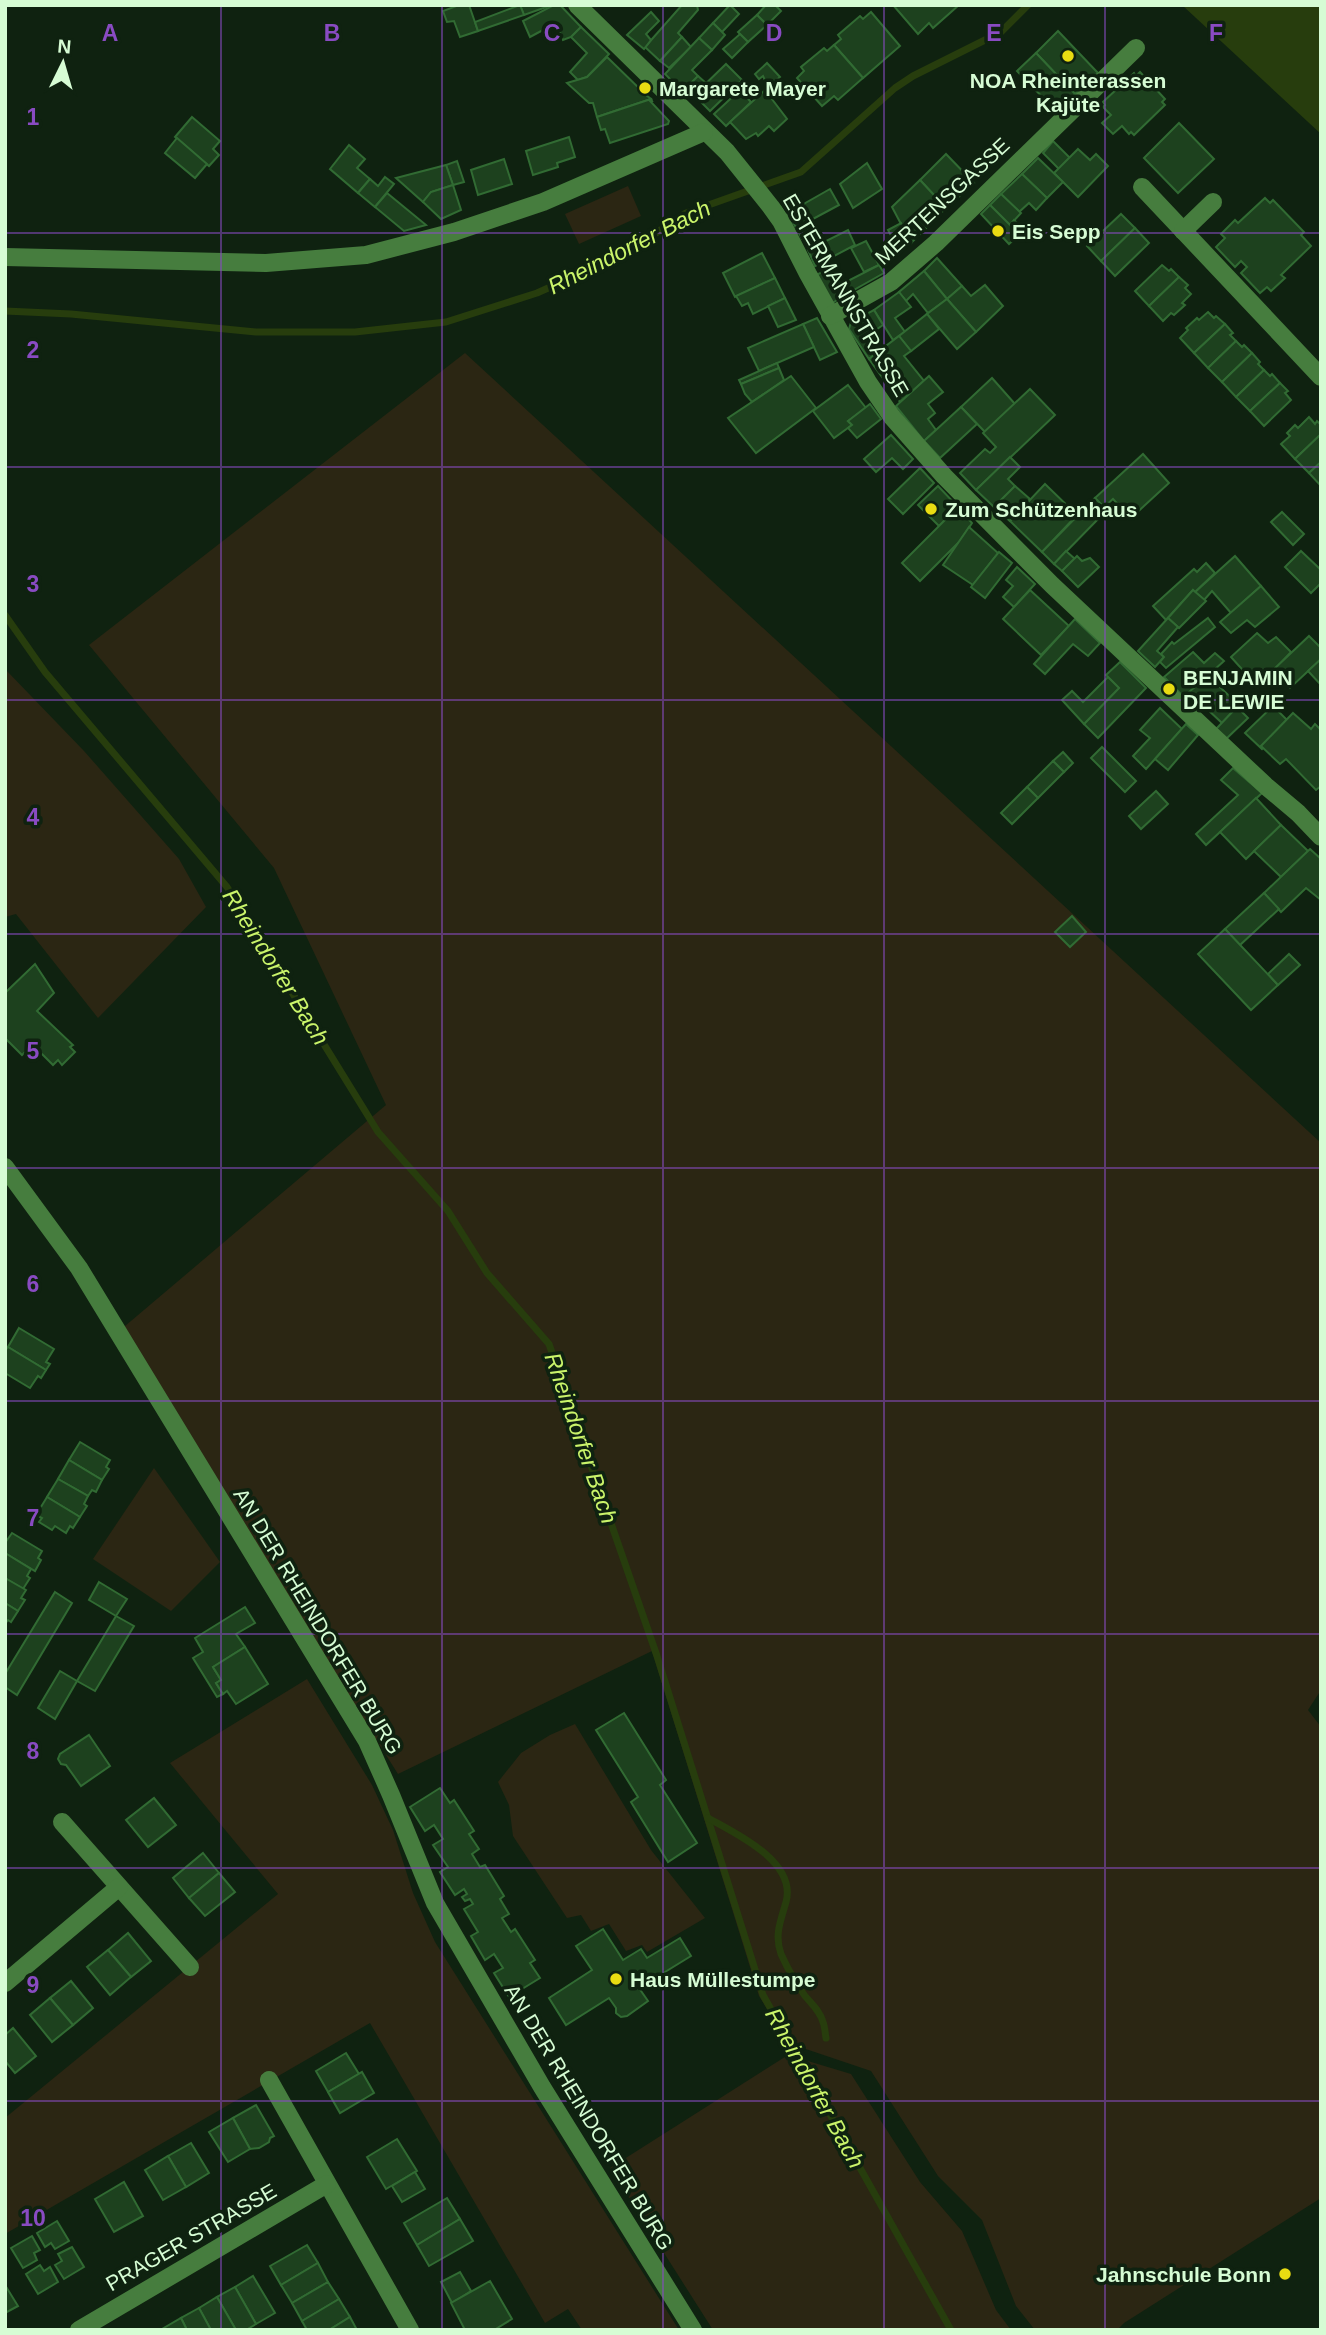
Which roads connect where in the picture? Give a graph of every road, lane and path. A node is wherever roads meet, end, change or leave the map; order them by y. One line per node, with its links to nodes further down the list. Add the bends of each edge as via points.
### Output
1 (577, 5): 3 (street, ESTERMANNSTRASSE)
2 (1136, 48): 8 (street, MERTENSGASSE, via 936,243 891,282)
3 (704, 132): 7 (street, via 543,202 366,255 266,262); 8 (street, ESTERMANNSTRASSE, via 727,152 781,220)
4 (1142, 187): 6 (street)
5 (1213, 202): 6 (street)
6 (1184, 231): 9 (street)
7 (5, 257)
8 (830, 316): 10 (street, ESTERMANNSTRASSE, via 892,417 944,476 1052,585)
9 (1321, 377)
10 (1321, 837)
11 (5, 1167): 20 (street, AN DER RHEINDORFER BURG, via 79,1268 367,1741 435,1903 542,2087)
12 (62, 1822): 13 (street)
13 (120, 1887): 14 (street); 15 (street)
14 (190, 1967)
15 (5, 1983)
16 (269, 2080): 17 (street)
17 (327, 2184): 18 (street, PRAGER STRASSE); 19 (street)
18 (79, 2330)
19 (410, 2330)
20 (693, 2330)

